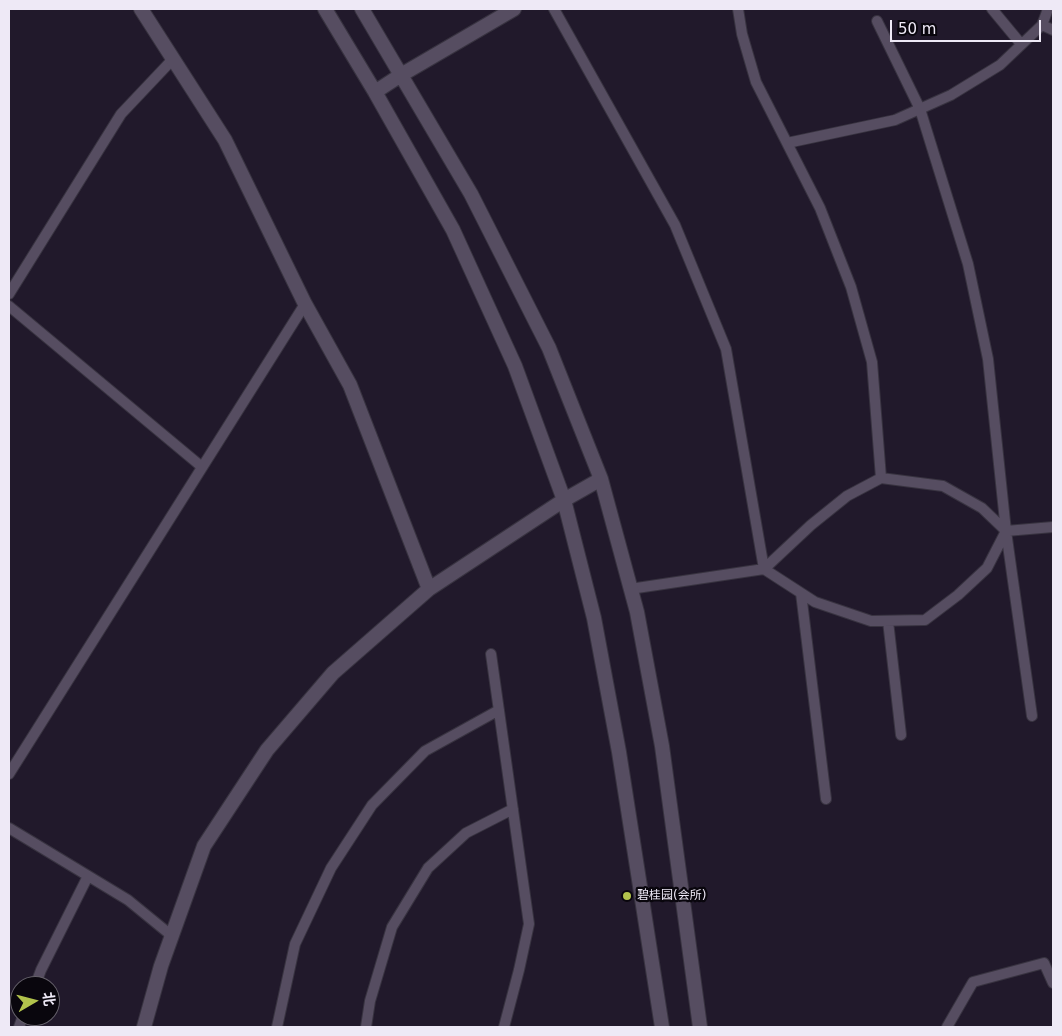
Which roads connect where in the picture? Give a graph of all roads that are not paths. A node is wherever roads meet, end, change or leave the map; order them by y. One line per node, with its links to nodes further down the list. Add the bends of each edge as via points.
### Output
1 (141, 9): 13 (street)
2 (325, 9): 15 (street)
3 (362, 9): 14 (street)
4 (514, 9): 14 (street)
5 (554, 9): 27 (lane, via 675,225 726,349)
6 (738, 9): 17 (lane, via 756,82)
7 (992, 9): 12 (lane)
8 (1048, 9): 10 (lane)
9 (877, 21): 16 (lane)
10 (1042, 25): 11 (lane); 12 (lane)
11 (1053, 30)
12 (1022, 44): 16 (lane, via 1000,65 951,95)
13 (173, 59): 18 (lane, via 121,114); 19 (street, via 225,140)
14 (401, 75): 15 (street); 23 (street, via 471,194 550,348)
15 (375, 92): 24 (street, via 457,239 515,366)
16 (920, 109): 17 (lane, via 895,120); 26 (lane, via 968,264 986,350)
17 (787, 143): 22 (lane, via 820,208 851,287 872,362)
18 (9, 294)
19 (305, 304): 21 (lane); 28 (street, via 350,385)
20 (9, 306): 21 (lane)
21 (202, 467): 36 (lane)
22 (881, 478): 26 (lane, via 943,486 982,508); 27 (lane, via 847,496)
23 (601, 479): 24 (street); 29 (street)
24 (564, 500): 28 (street); 48 (street, via 594,618 620,752)
25 (1053, 527): 26 (lane)
26 (1006, 532): 31 (lane, via 987,568 925,620); 34 (lane)
27 (764, 569): 29 (lane); 30 (lane)
28 (429, 589): 41 (street, via 333,673 267,750 204,846)
29 (630, 589): 49 (street, via 662,746)
30 (801, 593): 31 (lane, via 815,602 871,621); 37 (lane)
31 (888, 621): 35 (lane)
32 (491, 654): 33 (lane)
33 (499, 710): 38 (lane); 45 (lane, via 425,751 372,806 331,868 295,944)
34 (1032, 716)
35 (901, 735)
36 (9, 774)
37 (826, 799)
38 (513, 809): 46 (lane, via 466,833 428,868 392,927 370,1001); 47 (lane, via 529,924)
39 (9, 828): 40 (lane)
40 (88, 876): 41 (lane, via 128,900); 42 (lane)
41 (172, 936): 44 (street)
42 (39, 976)
43 (1053, 983): 50 (lane, via 1044,964 973,982)
44 (144, 1027)
45 (278, 1027)
46 (366, 1027)
47 (504, 1027)
48 (662, 1027)
49 (700, 1027)
50 (948, 1027)

